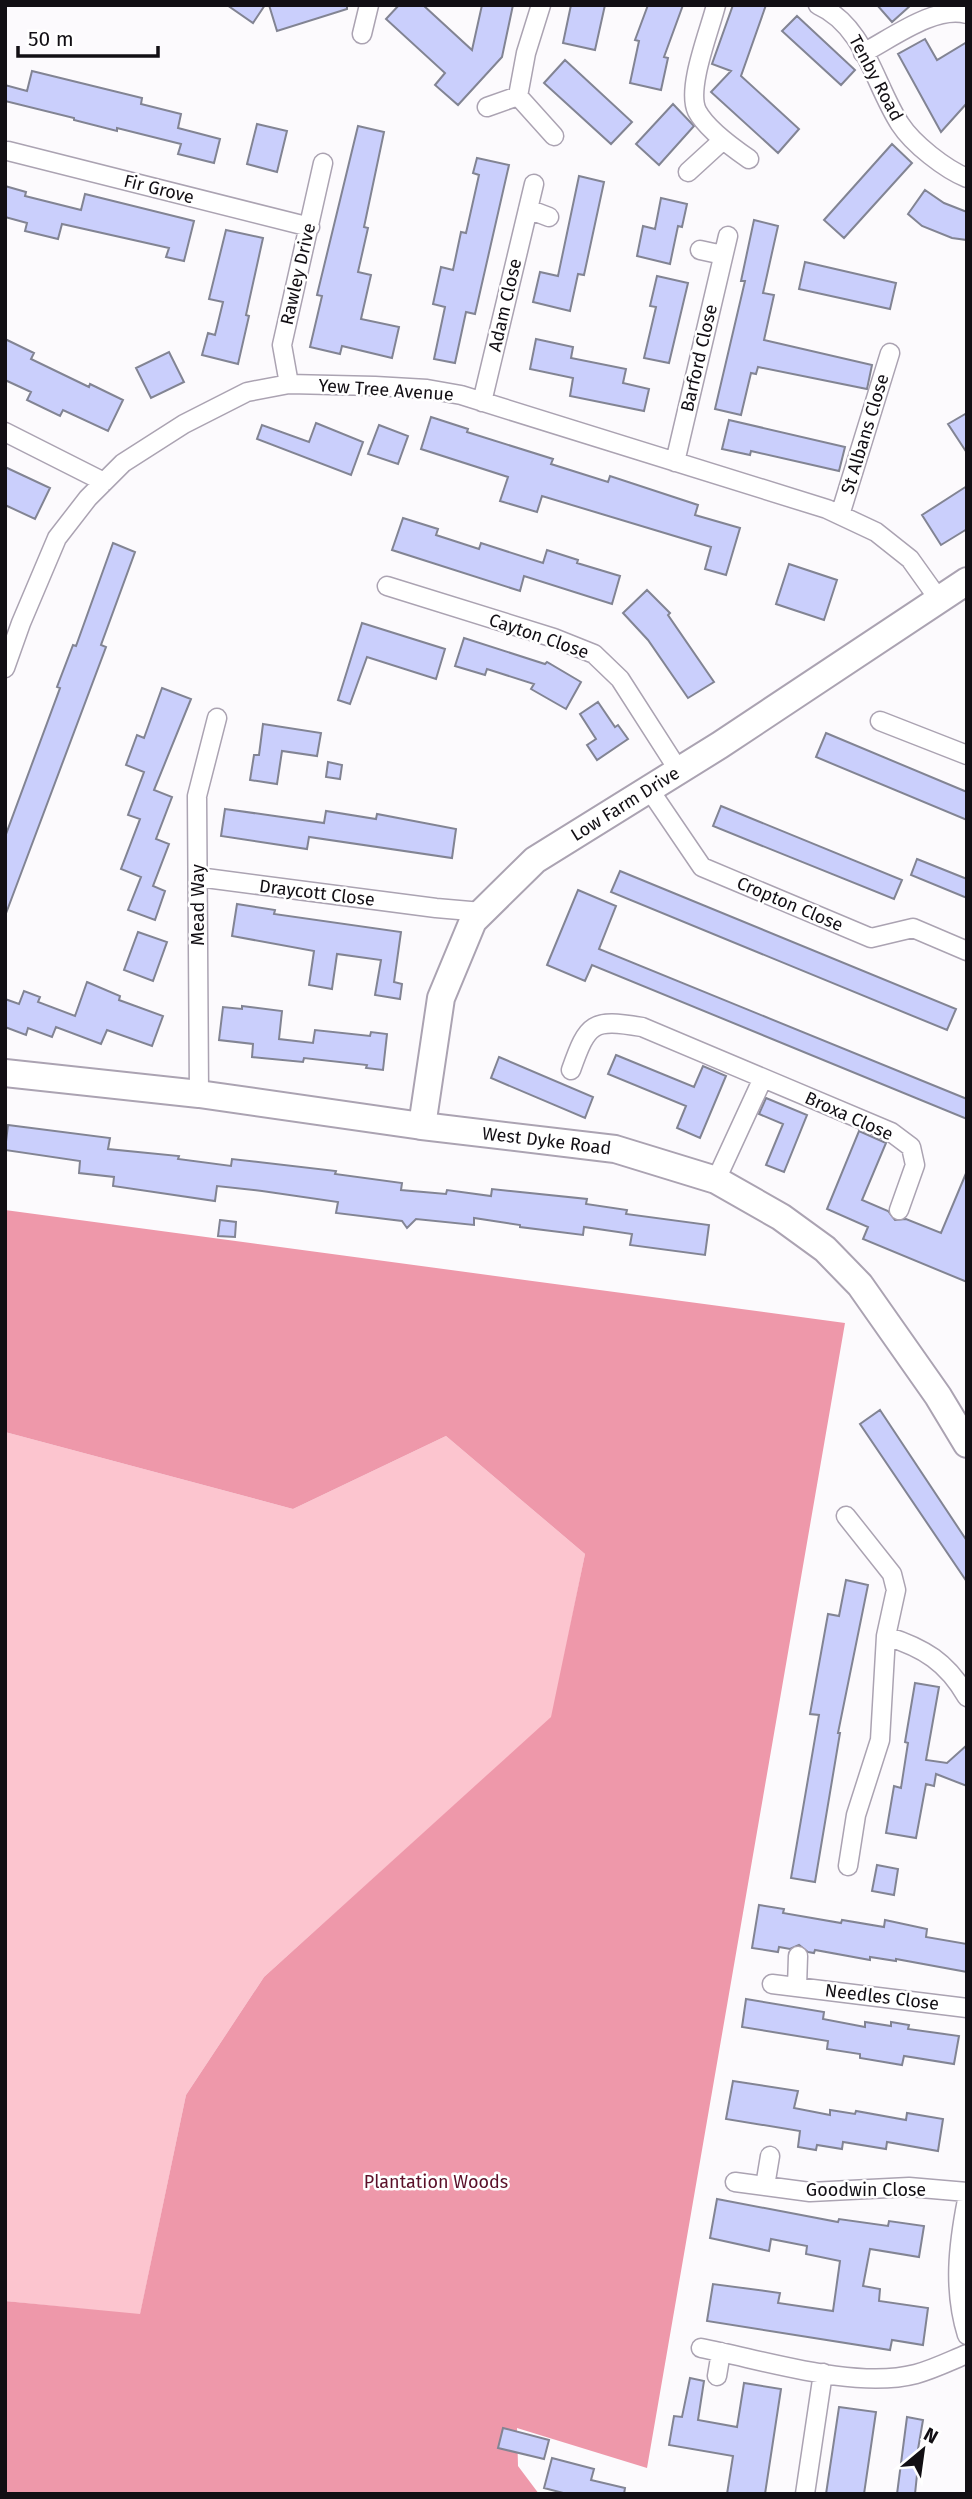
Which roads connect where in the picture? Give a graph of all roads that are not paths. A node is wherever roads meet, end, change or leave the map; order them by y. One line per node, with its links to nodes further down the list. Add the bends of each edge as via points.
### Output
1 (369, 5): 6 (street)
2 (541, 5): 8 (street)
3 (716, 5): 11 (street, via 694,89 697,110)
4 (818, 5): 7 (street, Tenby Road, via 850,28)
5 (967, 14): 7 (street, via 954,10 933,16)
6 (362, 34)
7 (863, 53): 16 (street, Tenby Road, via 900,125 931,156)
8 (518, 96): 9 (street); 10 (street)
9 (487, 107)
10 (554, 135)
11 (723, 140): 13 (street); 15 (street)
12 (8, 151): 20 (street, Fir Grove)
13 (748, 159)
14 (323, 163): 20 (street, Rawley Drive)
15 (688, 172)
16 (967, 178)
17 (534, 184): 18 (street, Adam Close)
18 (528, 209): 19 (street); 26 (street, Adam Close)
19 (549, 217)
20 (310, 227): 25 (street, Rawley Drive, via 282,345)
21 (728, 236): 23 (street, Barford Close)
22 (700, 250): 23 (street)
23 (723, 255): 28 (street, Barford Close)
24 (890, 353): 30 (street, St Albans Close)
25 (289, 384): 26 (street, Yew Tree Avenue, via 427,389); 29 (street, Yew Tree Avenue, via 247,392 184,424 123,463)
26 (482, 402): 28 (street, Yew Tree Avenue)
27 (5, 432): 29 (street)
28 (675, 462): 30 (street, Yew Tree Avenue)
29 (104, 482): 34 (street, Yew Tree Avenue, via 57,538)
30 (840, 515): 33 (street, Yew Tree Avenue, via 876,532 910,559)
31 (967, 581): 33 (street, Low Farm Drive)
32 (387, 586): 38 (street, Cayton Close, via 594,654 620,679)
33 (940, 601): 38 (street, Low Farm Drive)
34 (6, 662)
35 (218, 718): 40 (street, Mead Way, via 197,796)
36 (880, 721): 37 (street)
37 (967, 755)
38 (679, 771): 39 (street, Low Farm Drive)
39 (649, 789): 41 (street, Low Farm Drive, via 535,860); 42 (street, Cropton Close, via 702,867 871,938 913,928)
40 (198, 877): 41 (street, Draycott Close); 46 (street, Mead Way)
41 (482, 912): 47 (street, Low Farm Drive, via 473,921 441,998)
42 (967, 951)
43 (571, 1070): 45 (street, Broxa Close, via 588,1031 609,1022 642,1027)
44 (5, 1073): 46 (street, West Dyke Road)
45 (763, 1078): 48 (street); 49 (street, Broxa Close, via 891,1132 911,1147 915,1165)
46 (199, 1094): 47 (street, West Dyke Road)
47 (422, 1126): 48 (street, West Dyke Road, via 615,1149)
48 (716, 1180): 50 (street, West Dyke Road, via 781,1217 825,1249 860,1285)
49 (899, 1210)
50 (967, 1444)
51 (846, 1516): 52 (street, via 892,1574 896,1590)
52 (886, 1636): 53 (street, via 915,1645 936,1659); 54 (street, via 880,1740 856,1815)
53 (967, 1697)
54 (848, 1866)
55 (798, 1956): 57 (street)
56 (772, 1984): 57 (street, Needles Close)
57 (797, 1987): 58 (street, Needles Close)
58 (967, 2008)
59 (770, 2156): 61 (street)
60 (735, 2182): 61 (street, Goodwin Close)
61 (765, 2186): 62 (street, Goodwin Close, via 810,2192 909,2187)
62 (967, 2192)
63 (967, 2200): 64 (street, via 957,2265 960,2312)
64 (967, 2335)
65 (701, 2348): 66 (street)
66 (721, 2351): 68 (street); 69 (street)
67 (967, 2354): 68 (street, via 914,2374 869,2378)
68 (823, 2373): 70 (street)
69 (717, 2376)
70 (806, 2494)

